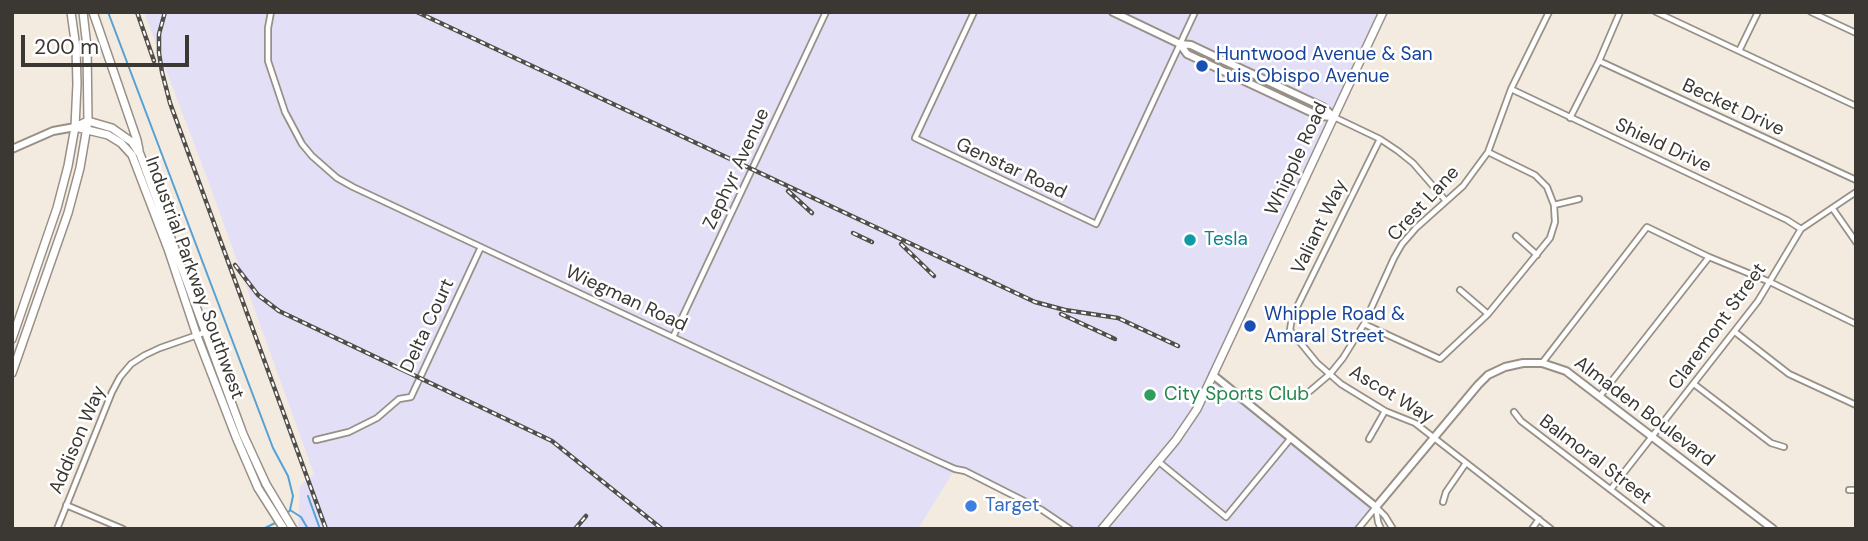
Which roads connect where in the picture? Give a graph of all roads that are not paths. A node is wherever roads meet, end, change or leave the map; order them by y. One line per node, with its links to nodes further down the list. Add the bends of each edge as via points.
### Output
1 (71, 12): 24 (main road, via 76,48)
2 (83, 12): 23 (main road)
3 (93, 12): 29 (main road)
4 (271, 12): 39 (street, Wiegman Road, via 267,45 273,79 293,128 312,156 353,187)
5 (826, 12): 51 (street, Zephyr Avenue)
6 (974, 12): 16 (street, Genstar Road, via 915,138 1096,224)
7 (1113, 12): 16 (street)
8 (1195, 12): 16 (street)
9 (1383, 12): 21 (main road, Whipple Road)
10 (1549, 12): 19 (street, Crest Lane)
11 (1620, 12): 18 (street)
12 (1656, 12): 17 (street)
13 (1758, 12): 17 (street)
14 (1811, 12): 15 (street)
15 (1856, 33)
16 (1180, 44): 21 (street, via 1324,107)
17 (1739, 51): 20 (street)
18 (1599, 61): 22 (street); 30 (street, Becket Drive)
19 (1511, 89): 22 (street, Shield Drive); 28 (street, Crest Lane)
20 (1856, 106)
21 (1334, 117): 26 (street); 56 (main road, Whipple Road)
22 (1570, 118): 36 (street, Shield Drive)
23 (88, 121): 24 (main road); 25 (main road); 29 (main road, Industrial Parkway Southwest, via 112,128)
24 (75, 127): 25 (main road, Industrial Parkway Southwest); 27 (street, via 52,131); 52 (main road, via 57,208)
25 (87, 131): 50 (main road, Industrial Parkway Southwest, via 108,135 132,155); 54 (main road, via 68,213)
26 (1380, 139): 33 (street, via 1413,163); 47 (street, Valiant Way, via 1292,317)
27 (12, 149)
28 (1489, 152): 33 (street, Crest Lane); 34 (street, via 1535,175 1547,187)
29 (140, 154): 48 (main road, Industrial Parkway Southwest)
30 (1856, 180)
31 (1856, 192): 35 (street, Claremont Street)
32 (1578, 199): 34 (street)
33 (1446, 201): 45 (street, Crest Lane, via 1402,244)
34 (1554, 205): 40 (street, via 1550,238)
35 (1833, 209): 36 (street, Claremont Street); 38 (street)
36 (1801, 229): 42 (street, Claremont Street)
37 (1516, 236): 40 (street)
38 (1856, 242)
39 (481, 247): 51 (street, Wiegman Road); 67 (street, Delta Court, via 411,397 398,399 377,418 349,432)
40 (1537, 255): 44 (street)
41 (1709, 257): 42 (street); 53 (street, via 1647,227); 59 (street)
42 (1770, 282): 46 (street); 49 (street, Claremont Street)
43 (1460, 290): 44 (street)
44 (1488, 314): 45 (street, via 1440,359)
45 (1364, 324): 55 (street, Crest Lane)
46 (1856, 324)
47 (1290, 330): 55 (street, Ascot Way)
48 (206, 332): 50 (street, Addison Way); 71 (main road, Industrial Parkway Southwest)
49 (1734, 332): 57 (street, Claremont Street); 60 (street, via 1789,374)
50 (197, 336): 71 (main road, Industrial Parkway Southwest, via 236,437); 76 (street, Addison Way, via 145,355 120,377)
51 (673, 337): 83 (street, Wiegman Road, via 965,471)
52 (12, 339)
53 (1542, 363): 59 (street, Almaden Boulevard, via 1566,371); 65 (street, Almaden Boulevard, via 1523,363 1488,375)
54 (12, 373)
55 (1330, 374): 58 (street, Crest Lane); 61 (street, Ascot Way)
56 (1213, 375): 64 (street); 69 (main road, Whipple Road, via 1187,425)
57 (1695, 384): 63 (street, Claremont Street); 68 (street, via 1771,443)
58 (1310, 391)
59 (1600, 397): 63 (street, Almaden Boulevard)
60 (1856, 405)
61 (1385, 411): 65 (street, Ascot Way, via 1415,423); 66 (street)
62 (1514, 411): 72 (street, Balmoral Street)
63 (1652, 437): 72 (street, Claremont Street); 91 (street, Almaden Boulevard)
64 (1291, 438): 69 (street, via 1226,517); 77 (street)
65 (1434, 438): 70 (street, Ascot Way); 77 (street, Almaden Boulevard)
66 (1369, 439)
67 (316, 440)
68 (1784, 447)
69 (1158, 461): 84 (main road, Whipple Road)
70 (1466, 463): 75 (street); 78 (street, Ascot Way)
71 (262, 486): 81 (main road, Industrial Parkway Southwest); 82 (main road, Industrial Parkway Southwest)
72 (1611, 489): 90 (street, Balmoral Street)
73 (1849, 490): 74 (street)
74 (1856, 490)
75 (1443, 502)
76 (66, 505): 79 (street, Addison Way); 80 (street)
77 (1376, 507): 85 (street); 86 (street); 87 (street)
78 (1539, 519): 88 (street); 89 (street, Ascot Way)
79 (57, 529)
80 (123, 529)
81 (284, 529)
82 (293, 529)
83 (1070, 529)
84 (1102, 529)
85 (1359, 529)
86 (1381, 529)
87 (1392, 529)
88 (1532, 529)
89 (1551, 529)
90 (1662, 529)
91 (1773, 529)

